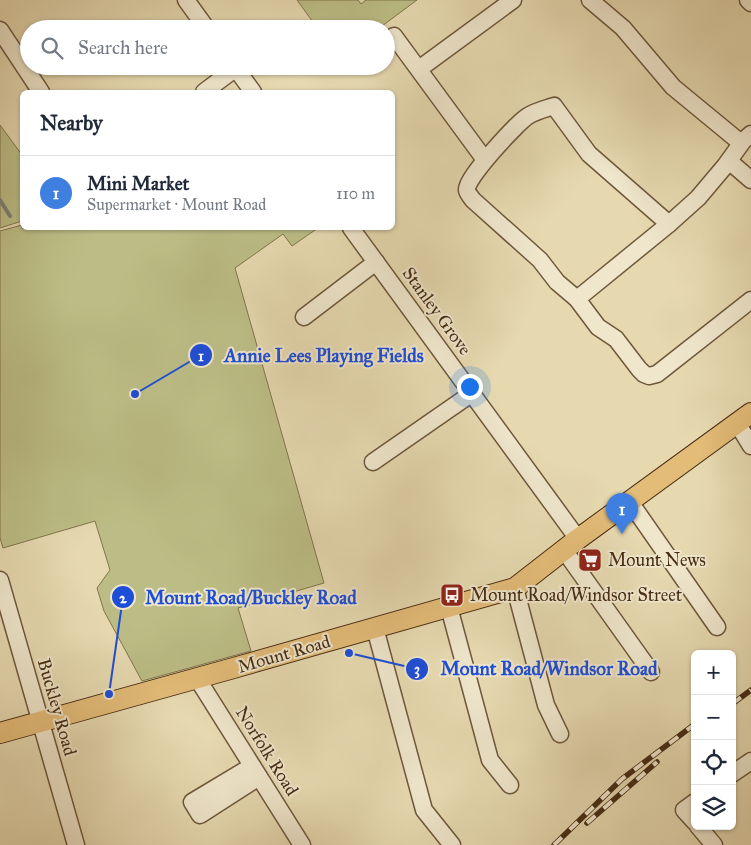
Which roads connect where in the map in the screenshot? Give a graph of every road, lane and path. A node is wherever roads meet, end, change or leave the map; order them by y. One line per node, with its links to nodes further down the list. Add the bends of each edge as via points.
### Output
1 (186, 0): 6 (street)
2 (513, 0): 10 (street)
3 (591, 0): 17 (street, via 624,28 673,87)
4 (748, 0): 5 (street)
5 (751, 3)
6 (200, 20)
7 (0, 30): 9 (street)
8 (395, 37): 10 (street)
9 (20, 61)
10 (419, 70): 18 (street)
11 (29, 75): 14 (street)
12 (225, 75): 15 (street)
13 (241, 75): 16 (street)
14 (39, 90)
15 (206, 90)
16 (252, 90)
17 (746, 139): 19 (street)
18 (485, 160): 21 (street, via 526,117 554,106 589,154); 24 (street, via 467,184 467,191)
19 (729, 161): 20 (street); 21 (street, via 698,198)
20 (751, 180)
21 (669, 224): 24 (street)
22 (353, 230): 23 (street, Stanley Grove)
23 (376, 262): 26 (street); 27 (street, Stanley Grove)
24 (577, 299): 25 (street, via 598,327 616,339 639,369 649,376 657,374)
25 (751, 300)
26 (304, 317)
27 (471, 394): 30 (street); 32 (street, Stanley Grove)
28 (744, 418): 29 (street); 31 (main road, Mount Road)
29 (751, 446)
30 (373, 462)
31 (630, 502): 32 (main road, Mount Road); 36 (street)
32 (571, 545): 34 (main road, Mount Road); 38 (street, Stanley Grove)
33 (0, 580): 40 (street, Buckley Road)
34 (515, 588): 35 (main road, Mount Road); 42 (street, via 546,705)
35 (448, 607): 37 (main road, Mount Road); 45 (street, via 490,760)
36 (717, 627)
37 (375, 628): 39 (main road, Mount Road); 49 (street, via 424,810)
38 (651, 672)
39 (198, 678): 40 (main road, Mount Road); 48 (street, Norfolk Road)
40 (40, 722): 41 (main road, Mount Road); 47 (street, Buckley Road)
41 (0, 733)
42 (560, 734)
43 (751, 761): 44 (street)
44 (736, 771)
45 (510, 785)
46 (701, 830): 50 (street)
47 (76, 845)
48 (302, 845)
49 (452, 845)
50 (714, 845)

